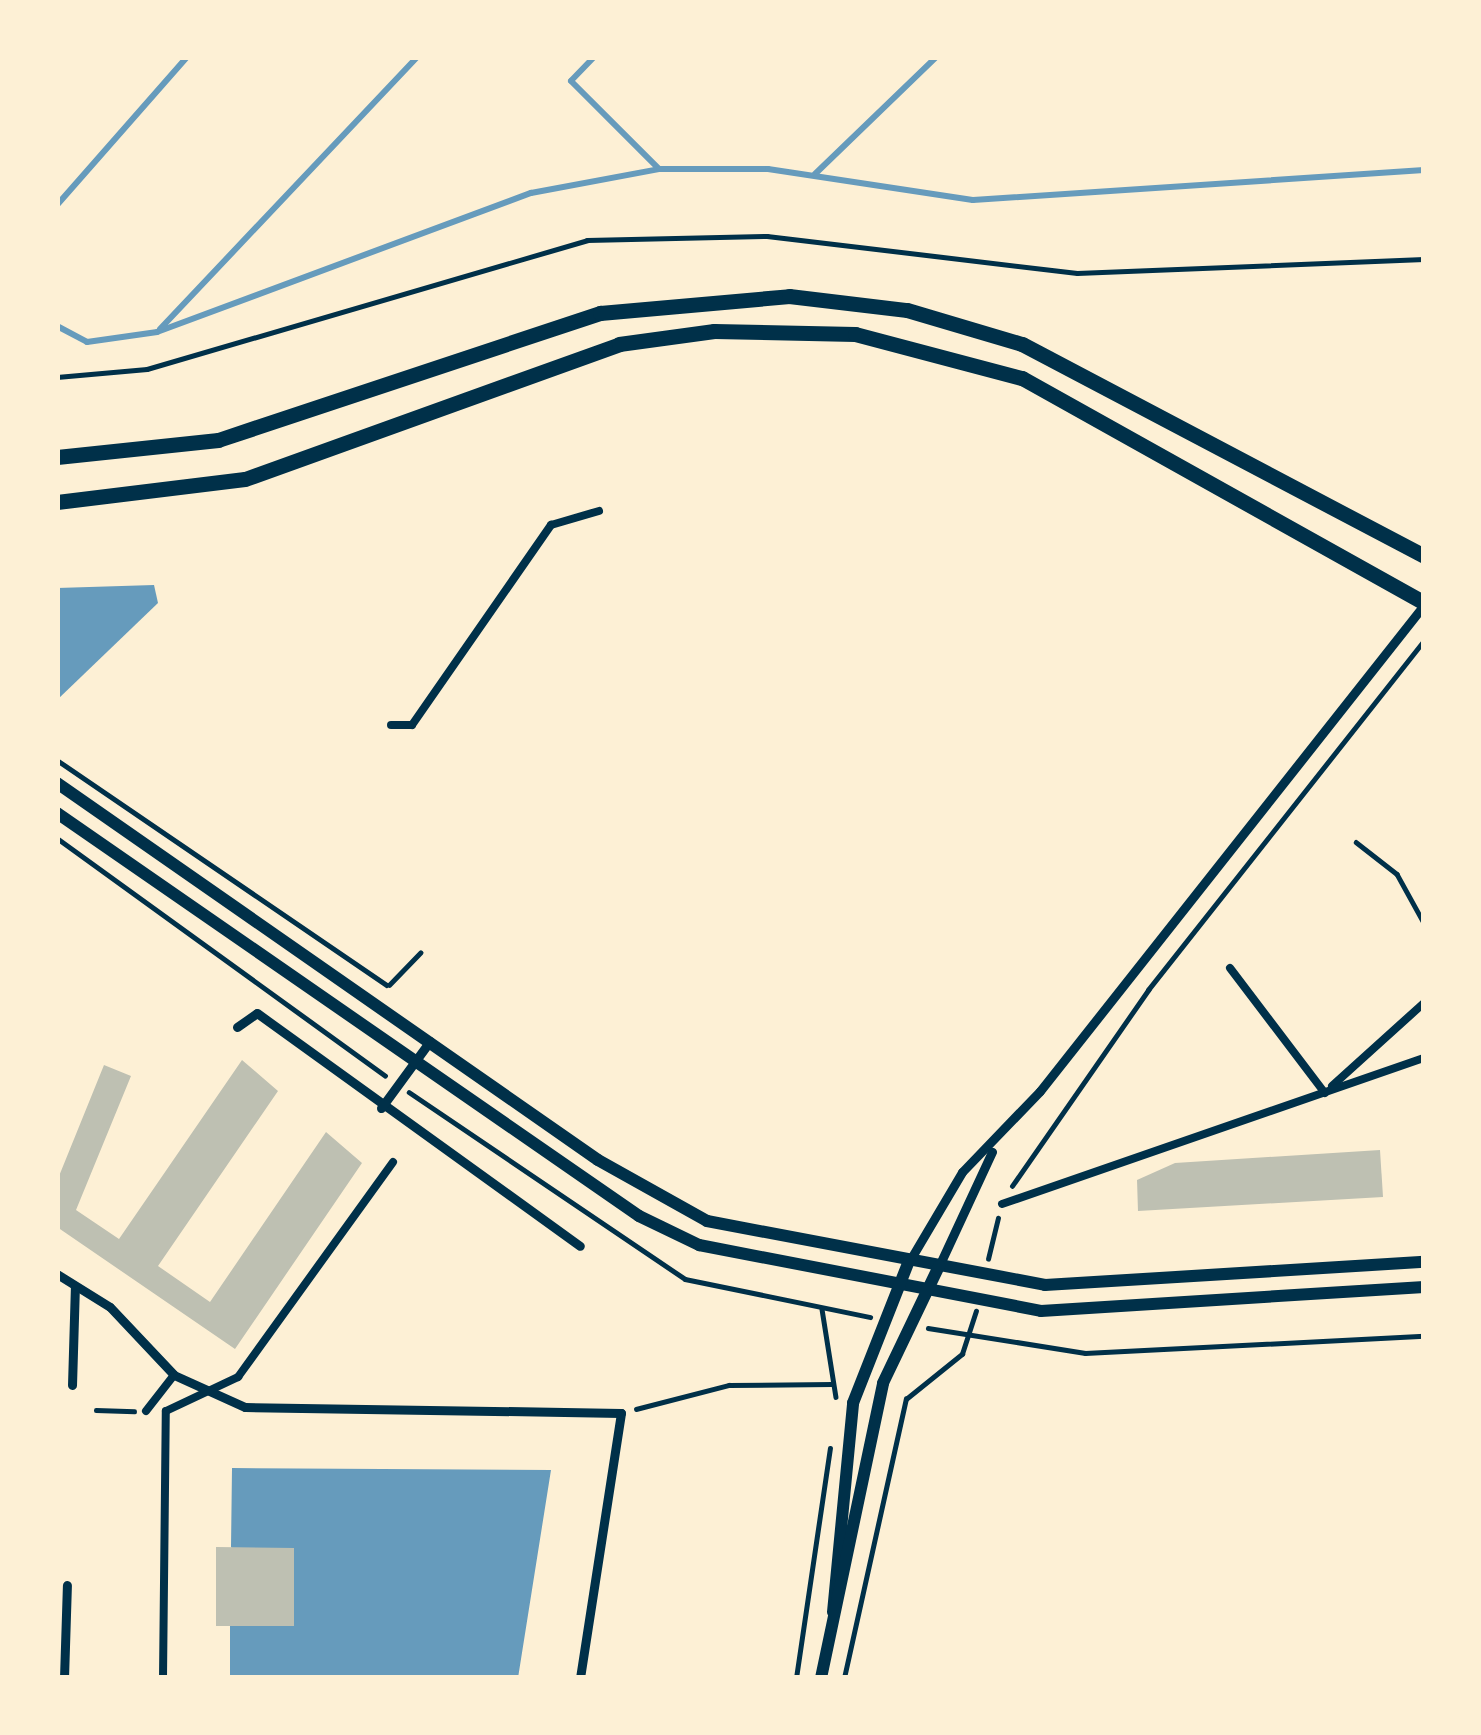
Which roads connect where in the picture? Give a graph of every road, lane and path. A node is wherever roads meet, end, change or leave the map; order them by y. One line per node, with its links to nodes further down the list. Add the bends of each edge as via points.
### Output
1 (1424, 259): 2 (path, via 1077,273 767,236 587,240 147,369)
2 (57, 376)
3 (57, 458): 6 (main road, via 218,440 600,313 789,296 907,310 1022,344)
4 (57, 502): 7 (main road, via 245,479 619,344 714,331 855,334 1022,378)
5 (599, 511): 9 (street, via 551,525 412,725)
6 (1424, 556)
7 (1424, 604): 28 (street)
8 (1424, 641): 30 (path, via 1148,991)
9 (391, 725)
10 (57, 760): 17 (path)
11 (57, 783): 20 (street)
12 (57, 814): 24 (street)
13 (57, 838): 21 (path)
14 (1357, 842): 15 (path, via 1397,874)
15 (1424, 922)
16 (1230, 968): 26 (street)
17 (388, 985)
18 (1424, 1003): 22 (street)
19 (237, 1027): 27 (street, via 257,1013)
20 (430, 1041): 24 (street); 32 (street, via 677,1209)
21 (342, 1046)
22 (1371, 1047): 25 (street); 26 (street)
23 (1424, 1058): 25 (street)
24 (415, 1061): 27 (street); 38 (street, via 675,1236)
25 (1382, 1066): 26 (street)
26 (1324, 1093): 30 (street)
27 (381, 1108): 31 (street)
28 (994, 1147): 32 (street, via 962,1172); 34 (street)
29 (393, 1162): 49 (street, via 238,1377)
30 (1002, 1204): 36 (path)
31 (580, 1246)
32 (909, 1261): 34 (street); 38 (street)
33 (1424, 1262): 36 (street, via 1102,1285)
34 (939, 1266): 36 (street); 40 (street)
35 (57, 1274): 37 (street)
36 (985, 1275)
37 (75, 1286): 46 (street); 48 (street)
38 (895, 1286): 40 (street); 57 (street, via 853,1403)
39 (1424, 1287): 41 (street, via 1084,1310)
40 (927, 1292): 41 (street); 43 (street)
41 (978, 1300): 44 (path)
42 (822, 1309): 47 (path)
43 (908, 1324): 44 (path); 57 (street, via 884,1383)
44 (970, 1336): 45 (path, via 1084,1353); 63 (path, via 906,1399)
45 (1424, 1336)
46 (174, 1375): 49 (street); 52 (street)
47 (832, 1384): 50 (path); 53 (path, via 729,1385)
48 (72, 1385)
49 (217, 1387): 53 (street, via 245,1408); 54 (street)
50 (838, 1405)
51 (97, 1410): 52 (path)
52 (146, 1412): 54 (street)
53 (621, 1413): 60 (street)
54 (166, 1414): 59 (street)
55 (831, 1442): 61 (path)
56 (67, 1585): 58 (street)
57 (833, 1613): 62 (street)
58 (64, 1678)
59 (164, 1678)
60 (580, 1678)
61 (796, 1678)
62 (821, 1678)
63 (844, 1678)

